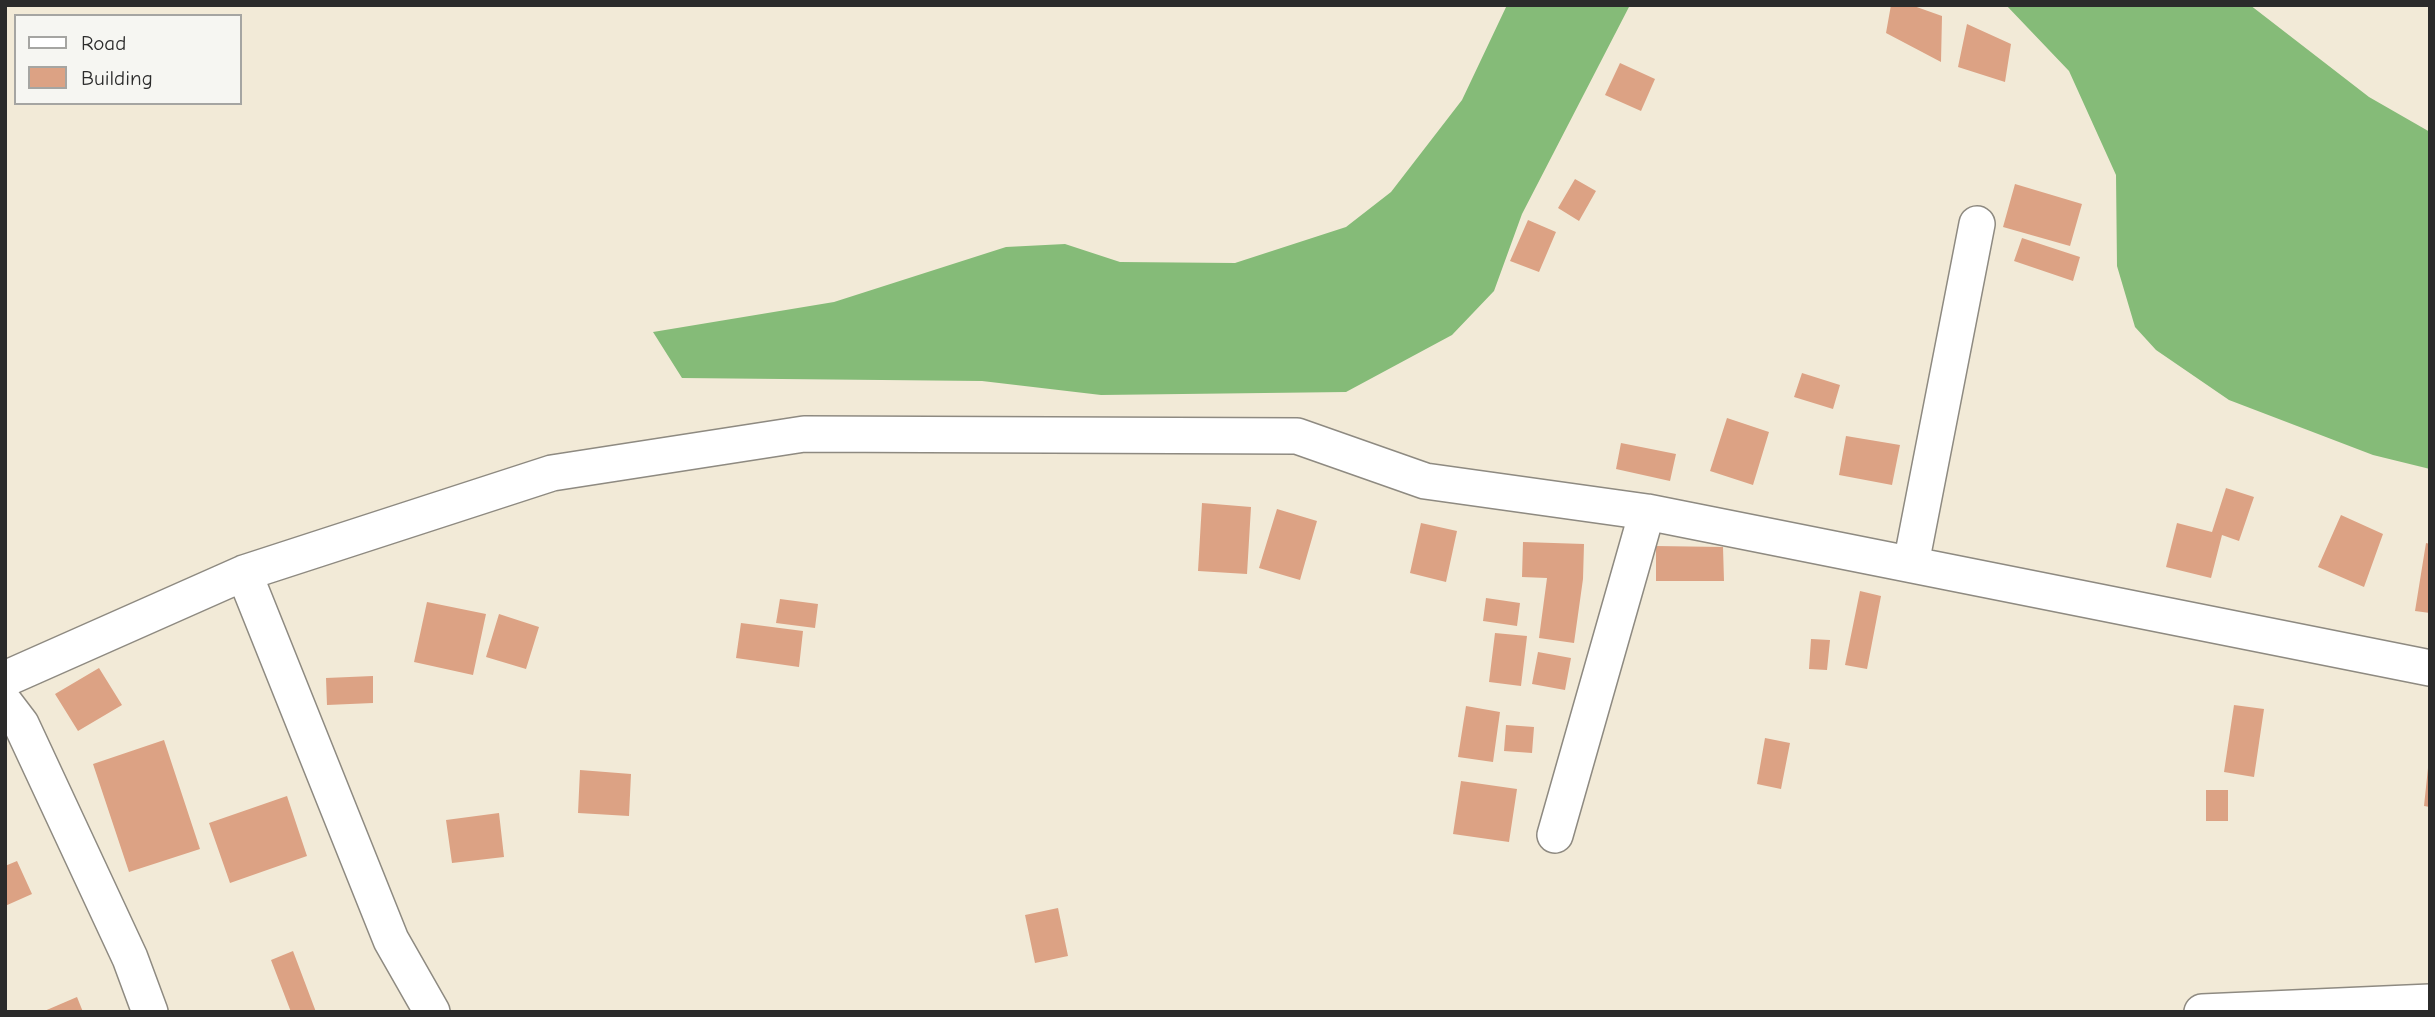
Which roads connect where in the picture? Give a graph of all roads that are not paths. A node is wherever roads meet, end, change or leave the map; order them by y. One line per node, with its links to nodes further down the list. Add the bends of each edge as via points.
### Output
1 (1977, 224): 3 (street)
2 (1647, 512): 3 (street); 4 (street, via 1425,481 1297,436 804,434 552,473); 8 (street)
3 (1911, 564): 5 (street)
4 (244, 573): 6 (street); 11 (street, via 391,940)
5 (2430, 668)
6 (5, 679)
7 (5, 703): 10 (street, via 21,724 130,958)
8 (1555, 835)
9 (2430, 1002): 12 (street)
10 (150, 1012)
11 (432, 1012)
12 (2202, 1012)

